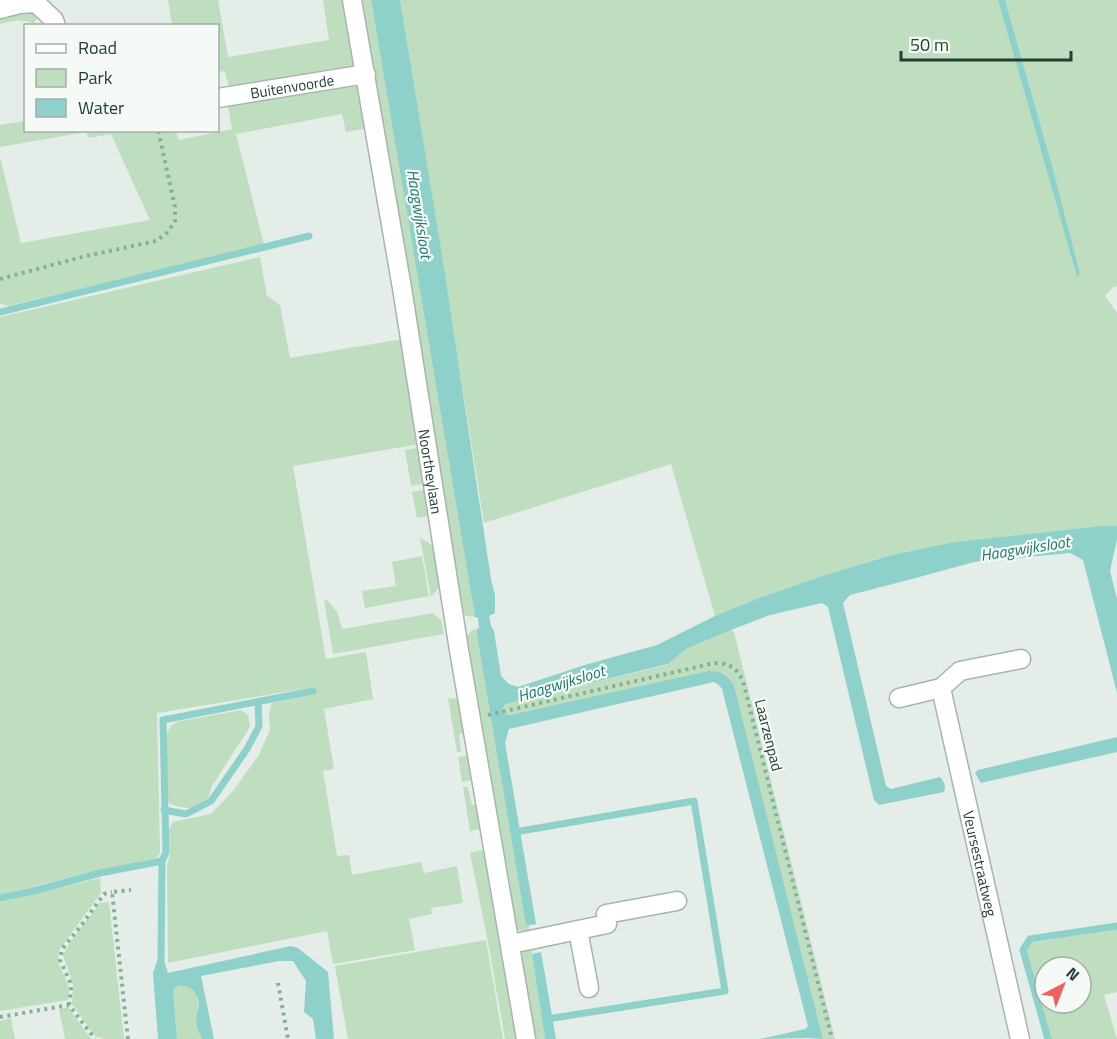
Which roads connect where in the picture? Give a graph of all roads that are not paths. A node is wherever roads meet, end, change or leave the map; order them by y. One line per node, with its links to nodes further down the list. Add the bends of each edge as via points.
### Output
1 (352, 0): 4 (street, Noortheylaan)
2 (0, 9): 3 (street, via 36,3)
3 (55, 24)
4 (366, 74): 5 (street, Buitenvoorde); 11 (street, Noortheylaan)
5 (219, 98)
6 (1021, 659): 7 (street, via 960,671)
7 (941, 688): 8 (street); 14 (street, Veursestraatweg)
8 (899, 698)
9 (677, 901): 10 (street, via 606,914 607,924)
10 (578, 930): 11 (street); 12 (street)
11 (511, 944): 13 (street, Noortheylaan)
12 (589, 988)
13 (526, 1039)
14 (1020, 1039)

